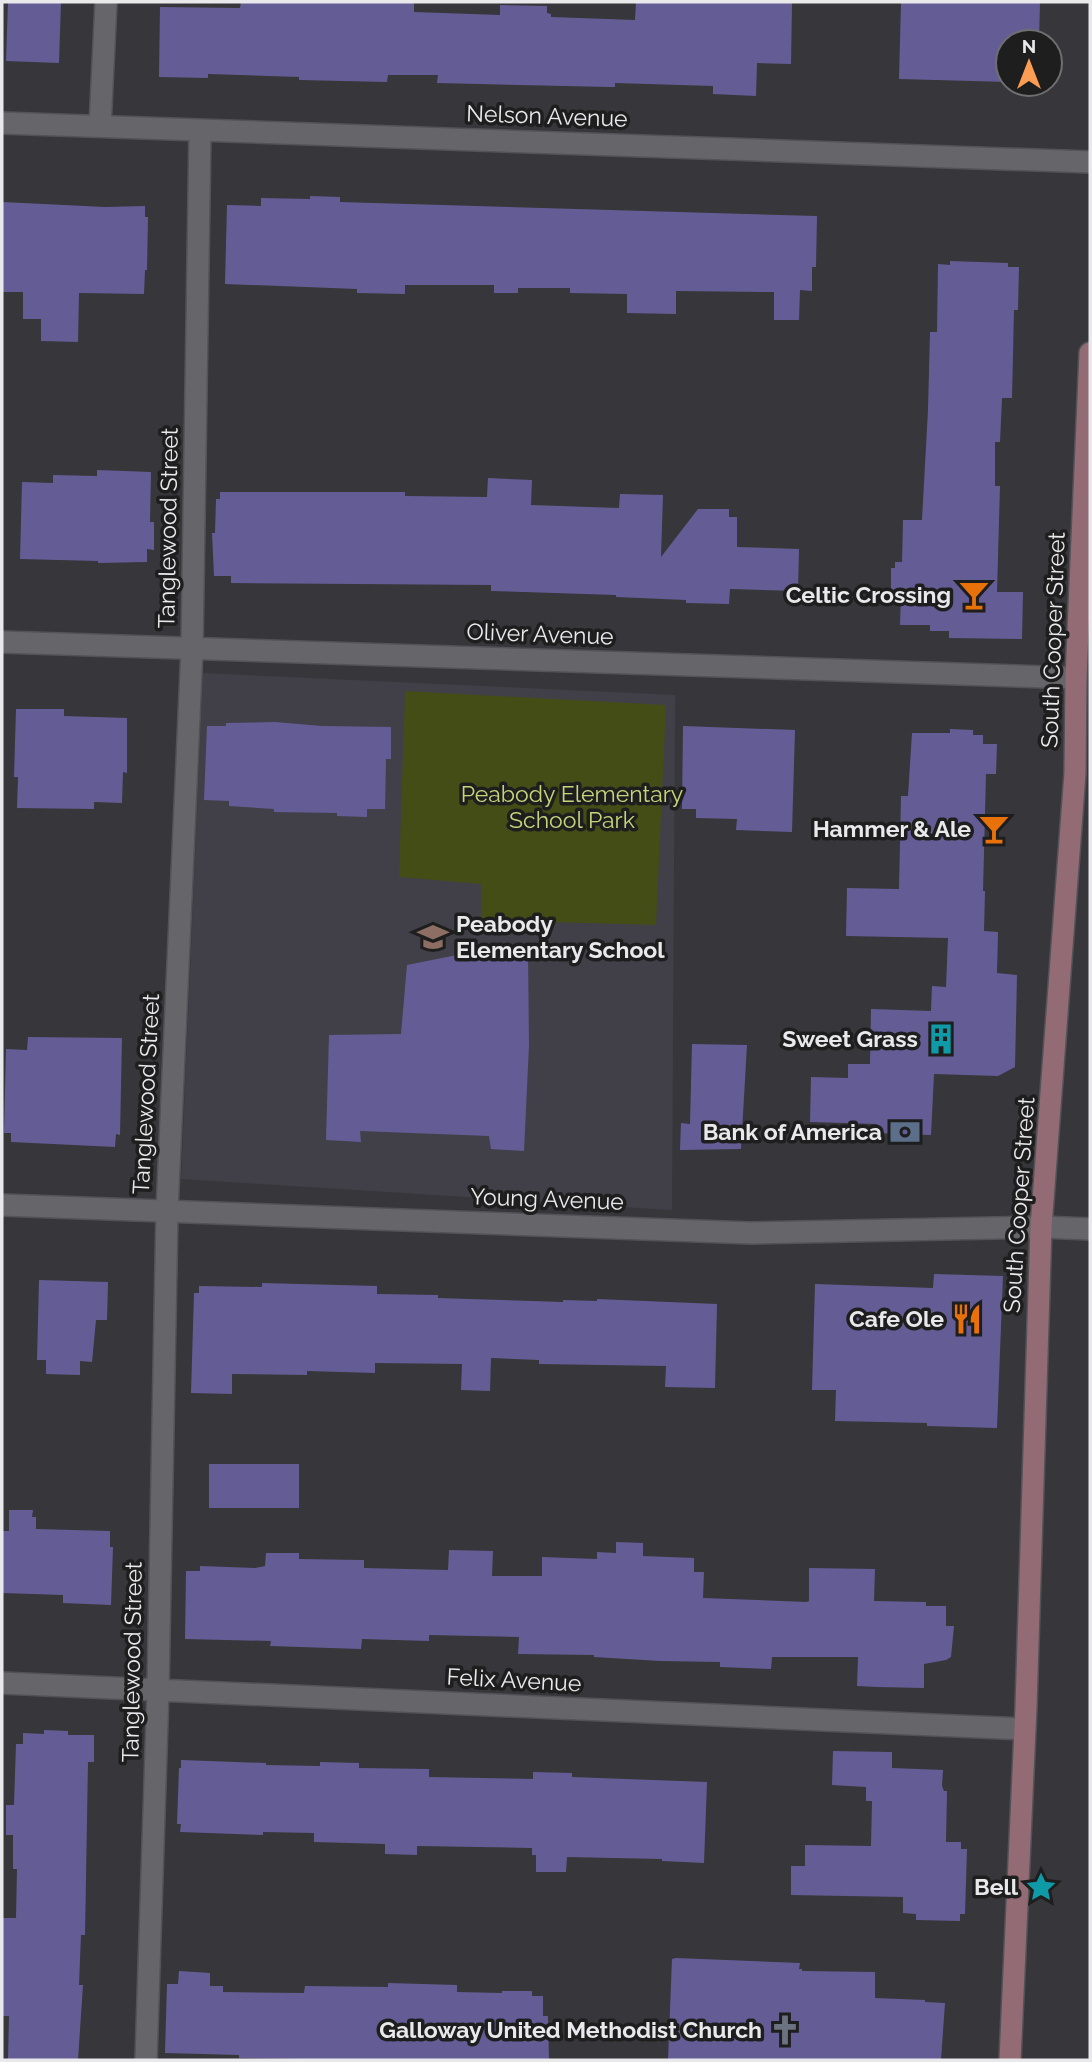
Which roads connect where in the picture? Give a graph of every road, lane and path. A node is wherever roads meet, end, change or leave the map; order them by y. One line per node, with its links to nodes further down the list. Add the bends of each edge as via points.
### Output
1 (106, 2): 3 (street)
2 (2, 123): 3 (street, Nelson Avenue)
3 (100, 126): 4 (street, Nelson Avenue)
4 (200, 131): 5 (street, Nelson Avenue); 8 (street, Tanglewood Street)
5 (1090, 162)
6 (1090, 353): 9 (main road, South Cooper Street)
7 (2, 642): 8 (street, Oliver Avenue)
8 (192, 649): 9 (street, Oliver Avenue); 11 (street, Tanglewood Street)
9 (1076, 678): 12 (main road, South Cooper Street, via 1075,774)
10 (2, 1205): 11 (street, Young Avenue)
11 (167, 1211): 12 (street, Young Avenue, via 751,1233); 15 (street, Tanglewood Street)
12 (1041, 1227): 13 (street, Young Avenue); 16 (main road, South Cooper Street)
13 (1090, 1229)
14 (2, 1683): 15 (street, Felix Avenue)
15 (158, 1690): 16 (street, Felix Avenue); 17 (street, Tanglewood Street)
16 (1024, 1729): 18 (main road, South Cooper Street)
17 (146, 2060)
18 (1010, 2060)

